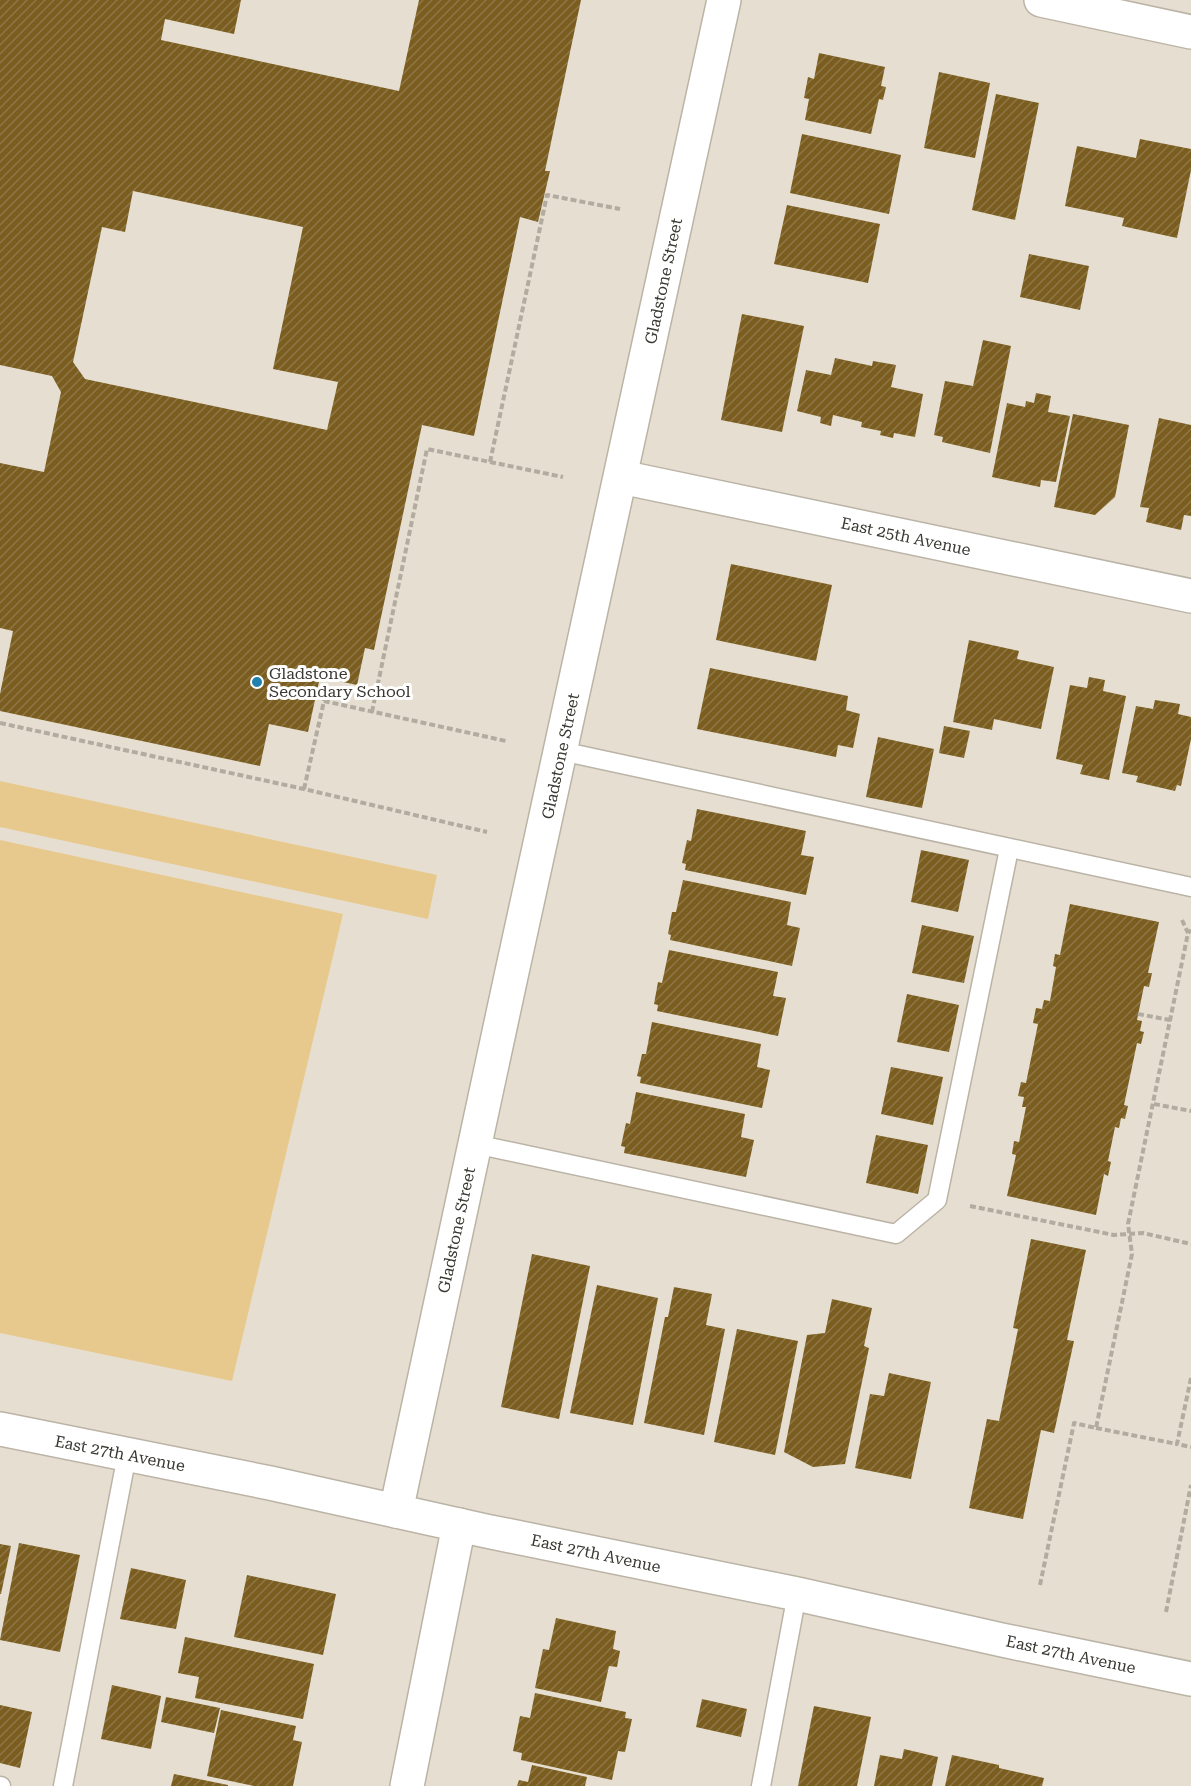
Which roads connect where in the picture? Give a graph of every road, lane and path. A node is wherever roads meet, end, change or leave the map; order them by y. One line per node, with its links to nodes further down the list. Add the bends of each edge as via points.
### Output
1 (724, 0): 7 (street, Gladstone Street)
2 (1041, 0): 3 (street)
3 (1191, 32)
4 (620, 209): 5 (path, via 547,195)
5 (490, 462): 6 (path); 9 (path, via 427,449)
6 (563, 477)
7 (621, 477): 8 (street, East 25th Avenue); 12 (street, Gladstone Street)
8 (1191, 596)
9 (372, 712): 11 (path); 13 (path, via 324,700)
10 (0, 723): 13 (path)
11 (506, 741)
12 (561, 751): 15 (lane); 22 (street, Gladstone Street)
13 (304, 789): 14 (path)
14 (487, 832)
15 (1009, 849): 16 (lane); 23 (lane)
16 (1191, 887)
17 (1191, 930): 19 (path)
18 (1138, 1014): 19 (path)
19 (1170, 1020): 20 (path)
20 (1154, 1104): 21 (path); 24 (path, via 1128,1224)
21 (1191, 1112)
22 (474, 1143): 23 (lane, via 896,1234); 33 (street, Gladstone Street)
23 (937, 1200): 24 (path)
24 (1130, 1235): 25 (path, via 1143,1233); 27 (path, via 1132,1254)
25 (1191, 1244)
26 (1191, 1378): 29 (path)
27 (1096, 1428): 29 (path); 35 (path, via 1074,1423)
28 (0, 1429): 31 (street, East 27th Avenue)
29 (1177, 1444): 30 (path)
30 (1191, 1447)
31 (127, 1455): 33 (street, East 27th Avenue); 39 (lane)
32 (1191, 1485): 37 (path)
33 (396, 1511): 34 (street, East 27th Avenue)
34 (459, 1525): 36 (street, East 27th Avenue); 40 (street)
35 (1040, 1586)
36 (797, 1594): 38 (street, East 27th Avenue); 41 (lane)
37 (1166, 1612)
38 (1191, 1679)
39 (63, 1786)
40 (407, 1786)
41 (761, 1786)

